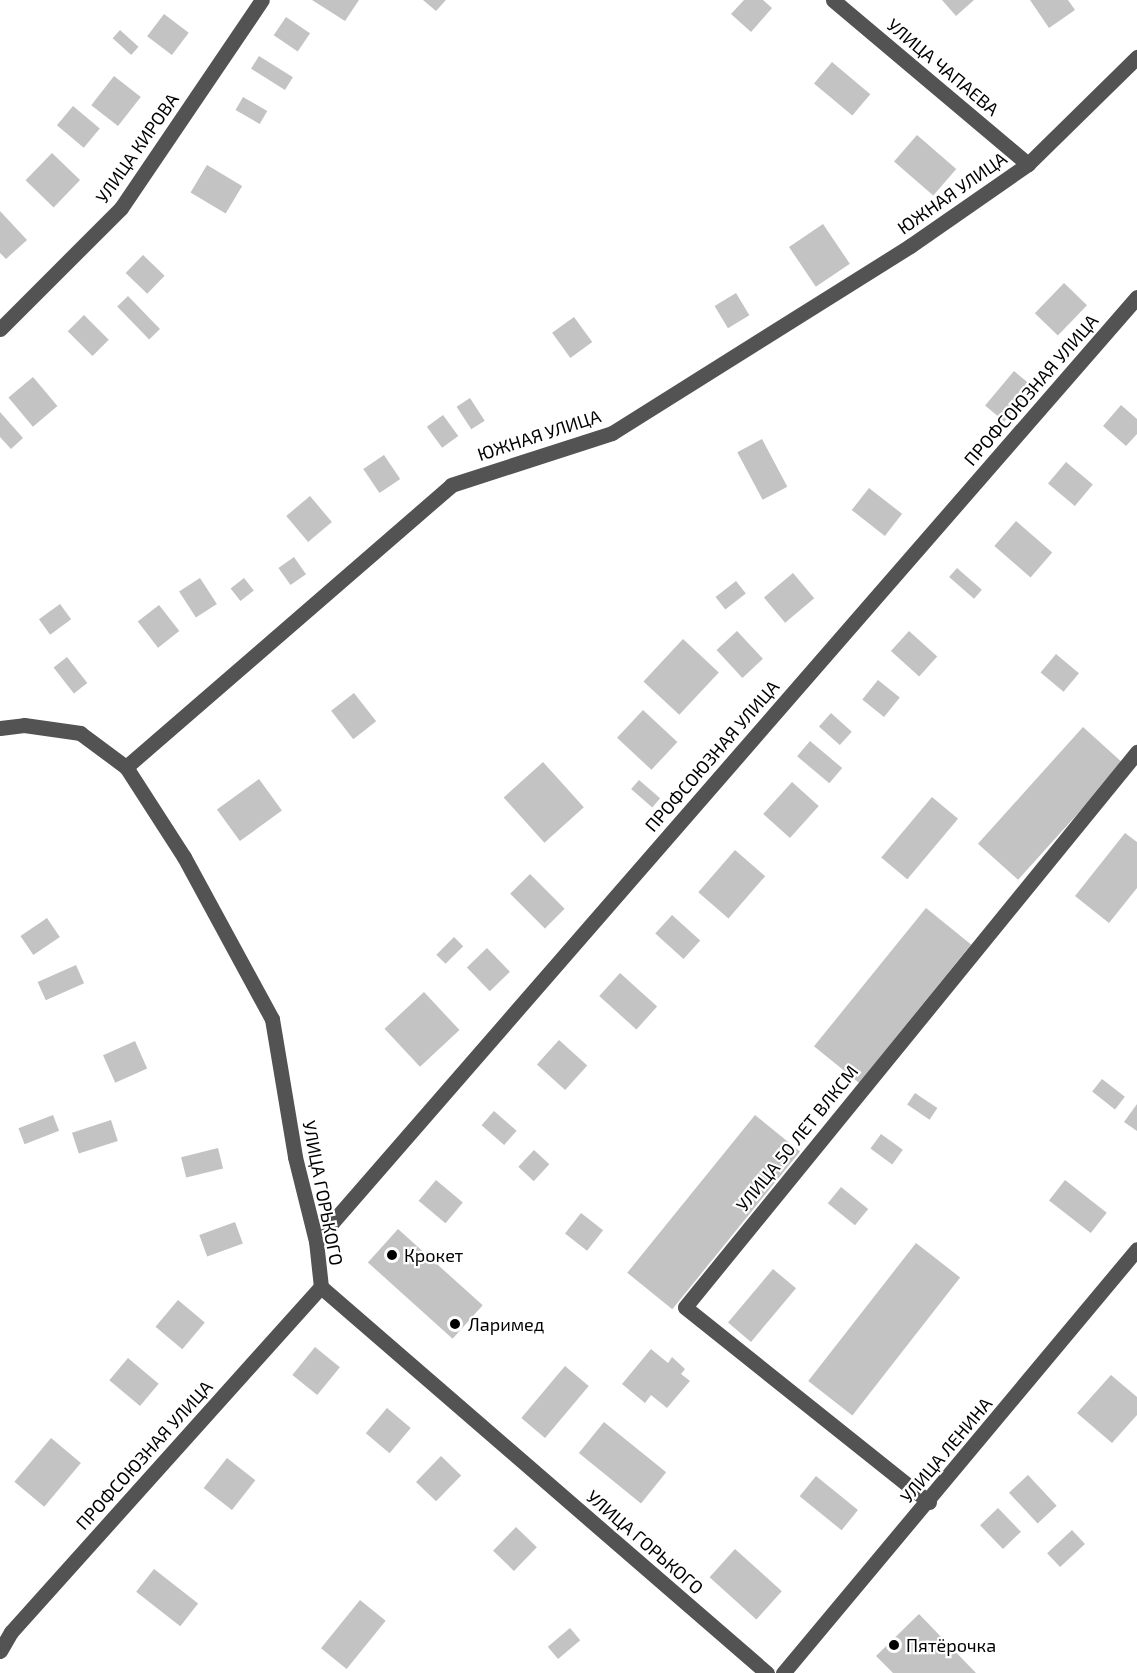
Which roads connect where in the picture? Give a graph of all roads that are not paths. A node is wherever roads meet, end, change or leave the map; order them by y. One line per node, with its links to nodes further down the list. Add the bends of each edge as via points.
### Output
1 (262, 0): 6 (street, УЛИЦА КИРОВА, via 121,208)
2 (833, 0): 4 (street, УЛИЦА ЧАПАЕВА)
3 (1137, 57): 4 (street)
4 (1028, 164): 9 (street, ЮЖНАЯ УЛИЦА, via 910,246 612,433 451,485)
5 (1137, 297): 10 (street, ПРОФСОЮЗНАЯ УЛИЦА)
6 (0, 329)
7 (0, 728): 9 (street, УЛИЦА ГОРЬКОГО, via 24,725 80,733)
8 (1137, 752): 13 (street, УЛИЦА 50 ЛЕТ ВЛКСМ, via 685,1307)
9 (126, 767): 10 (street, УЛИЦА ГОРЬКОГО, via 184,858 272,1019 295,1157)
10 (316, 1241): 12 (street, УЛИЦА ГОРЬКОГО)
11 (1137, 1249): 13 (street, УЛИЦА ЛЕНИНА)
12 (321, 1287): 14 (street, ПРОФСОЮЗНАЯ УЛИЦА, via 11,1632); 15 (street, УЛИЦА ГОРЬКОГО)
13 (929, 1502): 16 (street, УЛИЦА ЛЕНИНА)
14 (0, 1651)
15 (767, 1673)
16 (783, 1673)

